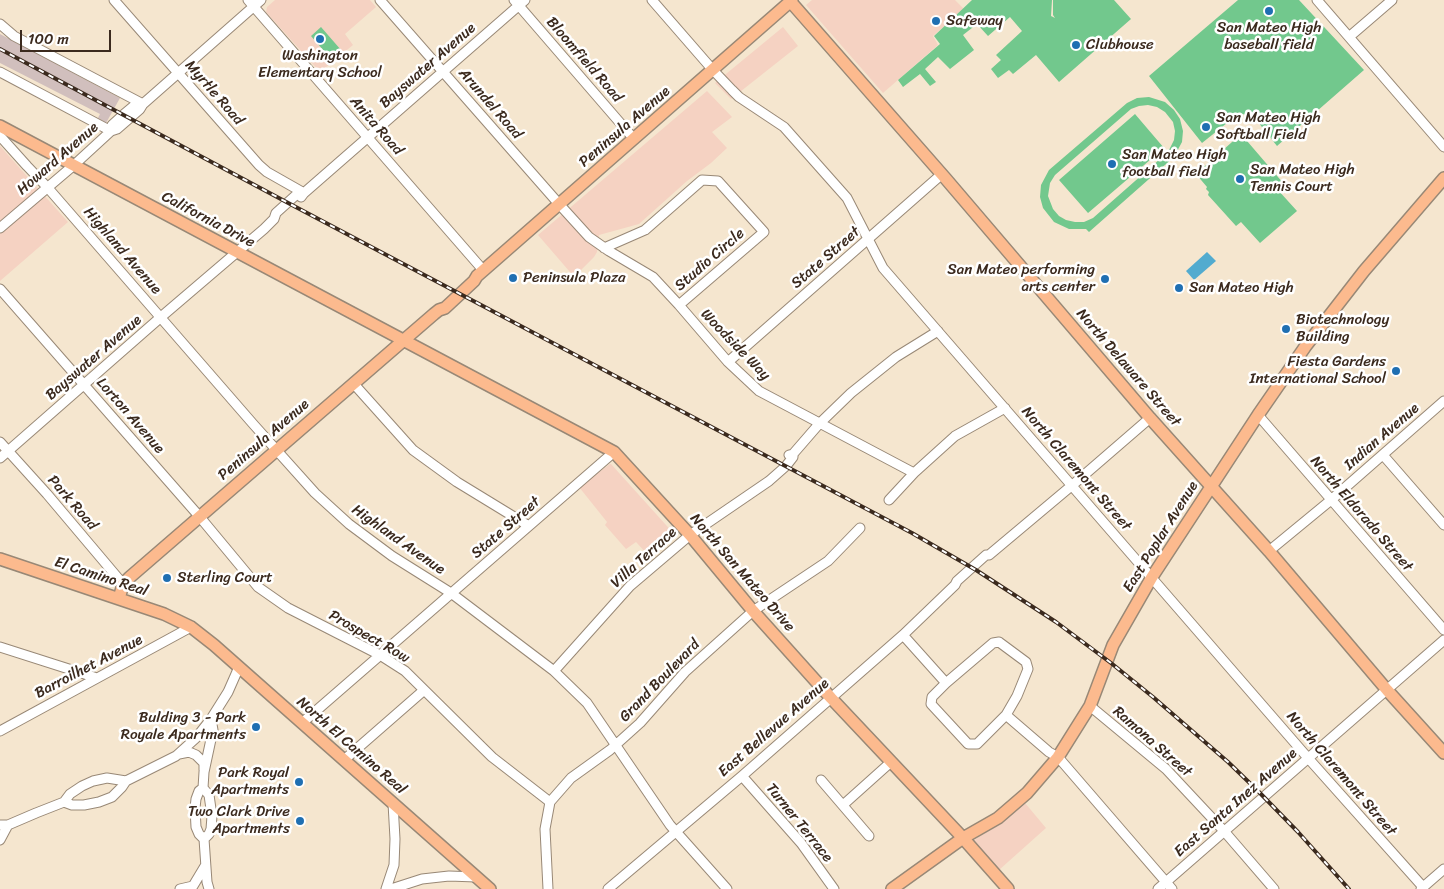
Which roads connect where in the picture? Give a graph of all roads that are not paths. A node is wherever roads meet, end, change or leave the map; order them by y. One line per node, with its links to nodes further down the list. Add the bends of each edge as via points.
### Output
1 (114, 0): 14 (street, Myrtle Road)
2 (380, 0): 12 (street, Arundel Road)
3 (652, 0): 11 (street, North Claremont Street)
4 (790, 0): 11 (main road, Peninsula Avenue); 23 (main road, North Delaware Street)
5 (1317, 0): 10 (street)
6 (1392, 0): 10 (street)
7 (254, 2): 14 (street, Howard Avenue); 19 (street, Anita Road)
8 (519, 2): 12 (street, Bayswater Avenue); 20 (street, Bloomfield Road)
9 (0, 24): 15 (street, via 14,36)
10 (1349, 37): 21 (street)
11 (712, 70): 20 (main road, Peninsula Avenue); 29 (street, North Claremont Street, via 739,97 784,127 847,198)
12 (443, 71): 19 (street, Bayswater Avenue); 27 (street, Arundel Road)
13 (0, 72): 17 (street)
14 (178, 73): 15 (street, Howard Avenue); 26 (street, Myrtle Road, via 266,172)
15 (143, 104): 17 (street, Howard Avenue, via 135,105 112,125)
16 (0, 126): 22 (main road, California Drive)
17 (112, 130): 22 (street, Howard Avenue)
18 (0, 136): 25 (street, Highland Avenue)
19 (368, 137): 26 (street, Bayswater Avenue); 32 (street, Anita Road)
20 (634, 139): 27 (main road, Peninsula Avenue)
21 (1444, 147)
22 (74, 165): 25 (street, Howard Avenue); 31 (main road, California Drive)
23 (942, 174): 29 (street, State Street); 44 (main road, North Delaware Street)
24 (1444, 178): 43 (main road, East Poplar Avenue, via 1364,271)
25 (48, 188): 28 (street, Howard Avenue); 35 (street, Highland Avenue)
26 (304, 193): 31 (street, Bayswater Avenue, via 296,195)
27 (558, 204): 30 (street, Woodside Way); 32 (main road, Peninsula Avenue)
28 (0, 228)
29 (868, 240): 36 (street, North Claremont Street, via 883,268); 38 (street, State Street)
30 (604, 248): 34 (street, Woodside Way, via 652,277); 34 (street, Studio Circle, via 645,230 702,180 718,181 764,232)
31 (237, 252): 35 (street, Bayswater Avenue); 37 (main road, California Drive)
32 (480, 273): 37 (main road, Peninsula Avenue, via 470,276 442,301 439,310)
33 (0, 289): 40 (street, Lorton Avenue)
34 (679, 305): 38 (street, Woodside Way)
35 (161, 317): 40 (street, Bayswater Avenue); 47 (street, Highland Avenue)
36 (938, 331): 42 (street, North Claremont Street); 45 (street, Villa Terrace, via 896,356)
37 (402, 340): 39 (main road, Peninsula Avenue); 49 (main road, North San Mateo Drive)
38 (728, 362): 45 (street, Woodside Way, via 759,392)
39 (353, 383): 47 (main road, Peninsula Avenue); 59 (street, via 414,450 457,482)
40 (84, 384): 48 (street, Bayswater Avenue); 57 (street, Lorton Avenue)
41 (1443, 405): 50 (street, Indian Avenue)
42 (1005, 408): 52 (street, via 955,436); 53 (street, North Claremont Street)
43 (1258, 415): 54 (main road, East Poplar Avenue); 56 (street, North Eldorado Street)
44 (1150, 418): 53 (street, East Bellevue Avenue); 54 (main road, North Delaware Street)
45 (818, 424): 52 (street, Woodside Way); 61 (street, Villa Terrace, via 766,481)
46 (0, 442): 48 (street, Park Road)
47 (276, 449): 57 (main road, Peninsula Avenue); 66 (street, Highland Avenue, via 349,524)
48 (8, 451): 51 (street, Bayswater Avenue); 65 (street, Park Road)
49 (614, 452): 59 (street, State Street); 61 (main road, North San Mateo Drive)
50 (1383, 455): 56 (street, Indian Avenue); 58 (street)
51 (0, 458)
52 (914, 473): 55 (street)
53 (1072, 486): 64 (street, North Claremont Street); 71 (street, East Bellevue Avenue, via 957,581)
54 (1211, 486): 62 (main road, North Delaware Street); 64 (main road, East Poplar Avenue)
55 (889, 500)
56 (1331, 500): 62 (street, Indian Avenue); 70 (street, North Eldorado Street)
57 (199, 516): 65 (main road, Peninsula Avenue); 74 (street, Prospect Row, via 258,586 288,608)
58 (1444, 525)
59 (528, 526): 66 (street, State Street)
60 (860, 528): 68 (street, Grand Boulevard, via 828,561)
61 (690, 535): 68 (main road, North San Mateo Drive); 76 (street, Villa Terrace, via 630,586)
62 (1269, 551): 79 (main road, North Delaware Street)
63 (0, 559): 67 (main road, El Camino Real)
64 (1152, 577): 82 (main road, East Poplar Avenue, via 1113,645); 91 (street, North Claremont Street)
65 (123, 584): 67 (main road)
66 (451, 593): 74 (street, State Street); 76 (street, Highland Avenue)
67 (119, 599): 69 (main road, El Camino Real, via 164,614)
68 (752, 610): 81 (main road, North San Mateo Drive); 87 (street, Grand Boulevard, via 685,672 640,723)
69 (191, 628): 75 (main road, North El Camino Real); 77 (street, Barroilhet Avenue)
70 (1444, 630)
71 (903, 634): 78 (street); 81 (street, East Bellevue Avenue)
72 (1444, 640): 79 (street, East Santa Inez Avenue)
73 (0, 647): 77 (street)
74 (380, 655): 80 (street, Prospect Row, via 405,672); 85 (street, State Street)
75 (239, 667): 84 (street); 85 (main road, North El Camino Real)
76 (554, 672): 87 (street, Highland Avenue, via 587,703)
77 (97, 678): 86 (street, Barroilhet Avenue)
78 (946, 683): 83 (street, via 932,697 931,704 968,744 977,744); 83 (street, via 992,643 999,642 1026,662 1028,669)
79 (1387, 690): 88 (main road, North Delaware Street); 91 (street, East Santa Inez Avenue)
80 (423, 691): 92 (street); 100 (street, Prospect Row, via 492,757)
81 (831, 698): 93 (main road, North San Mateo Drive); 95 (street, East Bellevue Avenue)
82 (1090, 706): 90 (main road, East Poplar Avenue); 105 (street, Ramona Street, via 1166,769)
83 (1006, 715): 90 (street)
84 (211, 719): 89 (street); 94 (street)
85 (302, 723): 92 (main road, North El Camino Real)
86 (0, 731)
87 (615, 745): 100 (street, Grand Boulevard, via 571,778); 104 (street, Highland Avenue)
88 (1444, 753)
89 (179, 754): 94 (street, via 196,754 204,763); 97 (street)
90 (1058, 757): 107 (main road, East Poplar Avenue, via 1027,793 998,818); 114 (street)
91 (1308, 758): 105 (street, East Santa Inez Avenue); 116 (street, North Claremont Street)
92 (344, 760): 101 (main road, North El Camino Real)
93 (891, 762): 102 (street); 107 (main road, North San Mateo Drive)
94 (204, 772): 98 (street)
95 (742, 776): 104 (street, East Bellevue Avenue); 126 (street, Turner Terrace, via 801,843)
96 (821, 780): 102 (street)
97 (126, 781): 99 (street, via 107,778 93,781 70,794); 99 (street, via 112,797 99,802 72,805)
98 (203, 788): 108 (street, via 209,795 212,816 211,829); 108 (street, via 196,799 194,820)
99 (64, 802): 103 (street)
100 (550, 802): 122 (street, via 546,829)
101 (393, 803): 112 (main road, North El Camino Real); 119 (street, via 394,866)
102 (843, 805): 106 (street)
103 (4, 825): 109 (street)
104 (675, 831): 113 (street, East Bellevue Avenue); 125 (street, Highland Avenue)
105 (1224, 832): 114 (street, East Santa Inez Avenue); 130 (street, Ramona Street)
106 (870, 836)
107 (963, 838): 127 (main road, East Poplar Avenue); 128 (main road, North San Mateo Drive)
108 (204, 839): 110 (street)
109 (0, 840)
110 (206, 866): 115 (street); 118 (street)
111 (1443, 872): 116 (street)
112 (476, 877): 120 (street, via 422,879); 121 (main road, North El Camino Real)
113 (616, 881): 123 (street, East Bellevue Avenue); 124 (street)
114 (1169, 886): 129 (street, East Santa Inez Avenue)
115 (195, 887): 117 (street)
116 (1422, 888)
117 (180, 889)
118 (210, 889)
119 (386, 889)
120 (391, 889)
121 (490, 889)
122 (548, 889)
123 (608, 889)
124 (623, 889)
125 (727, 889)
126 (834, 889)
127 (892, 889)
128 (1008, 889)
129 (1158, 889)
130 (1274, 889)

